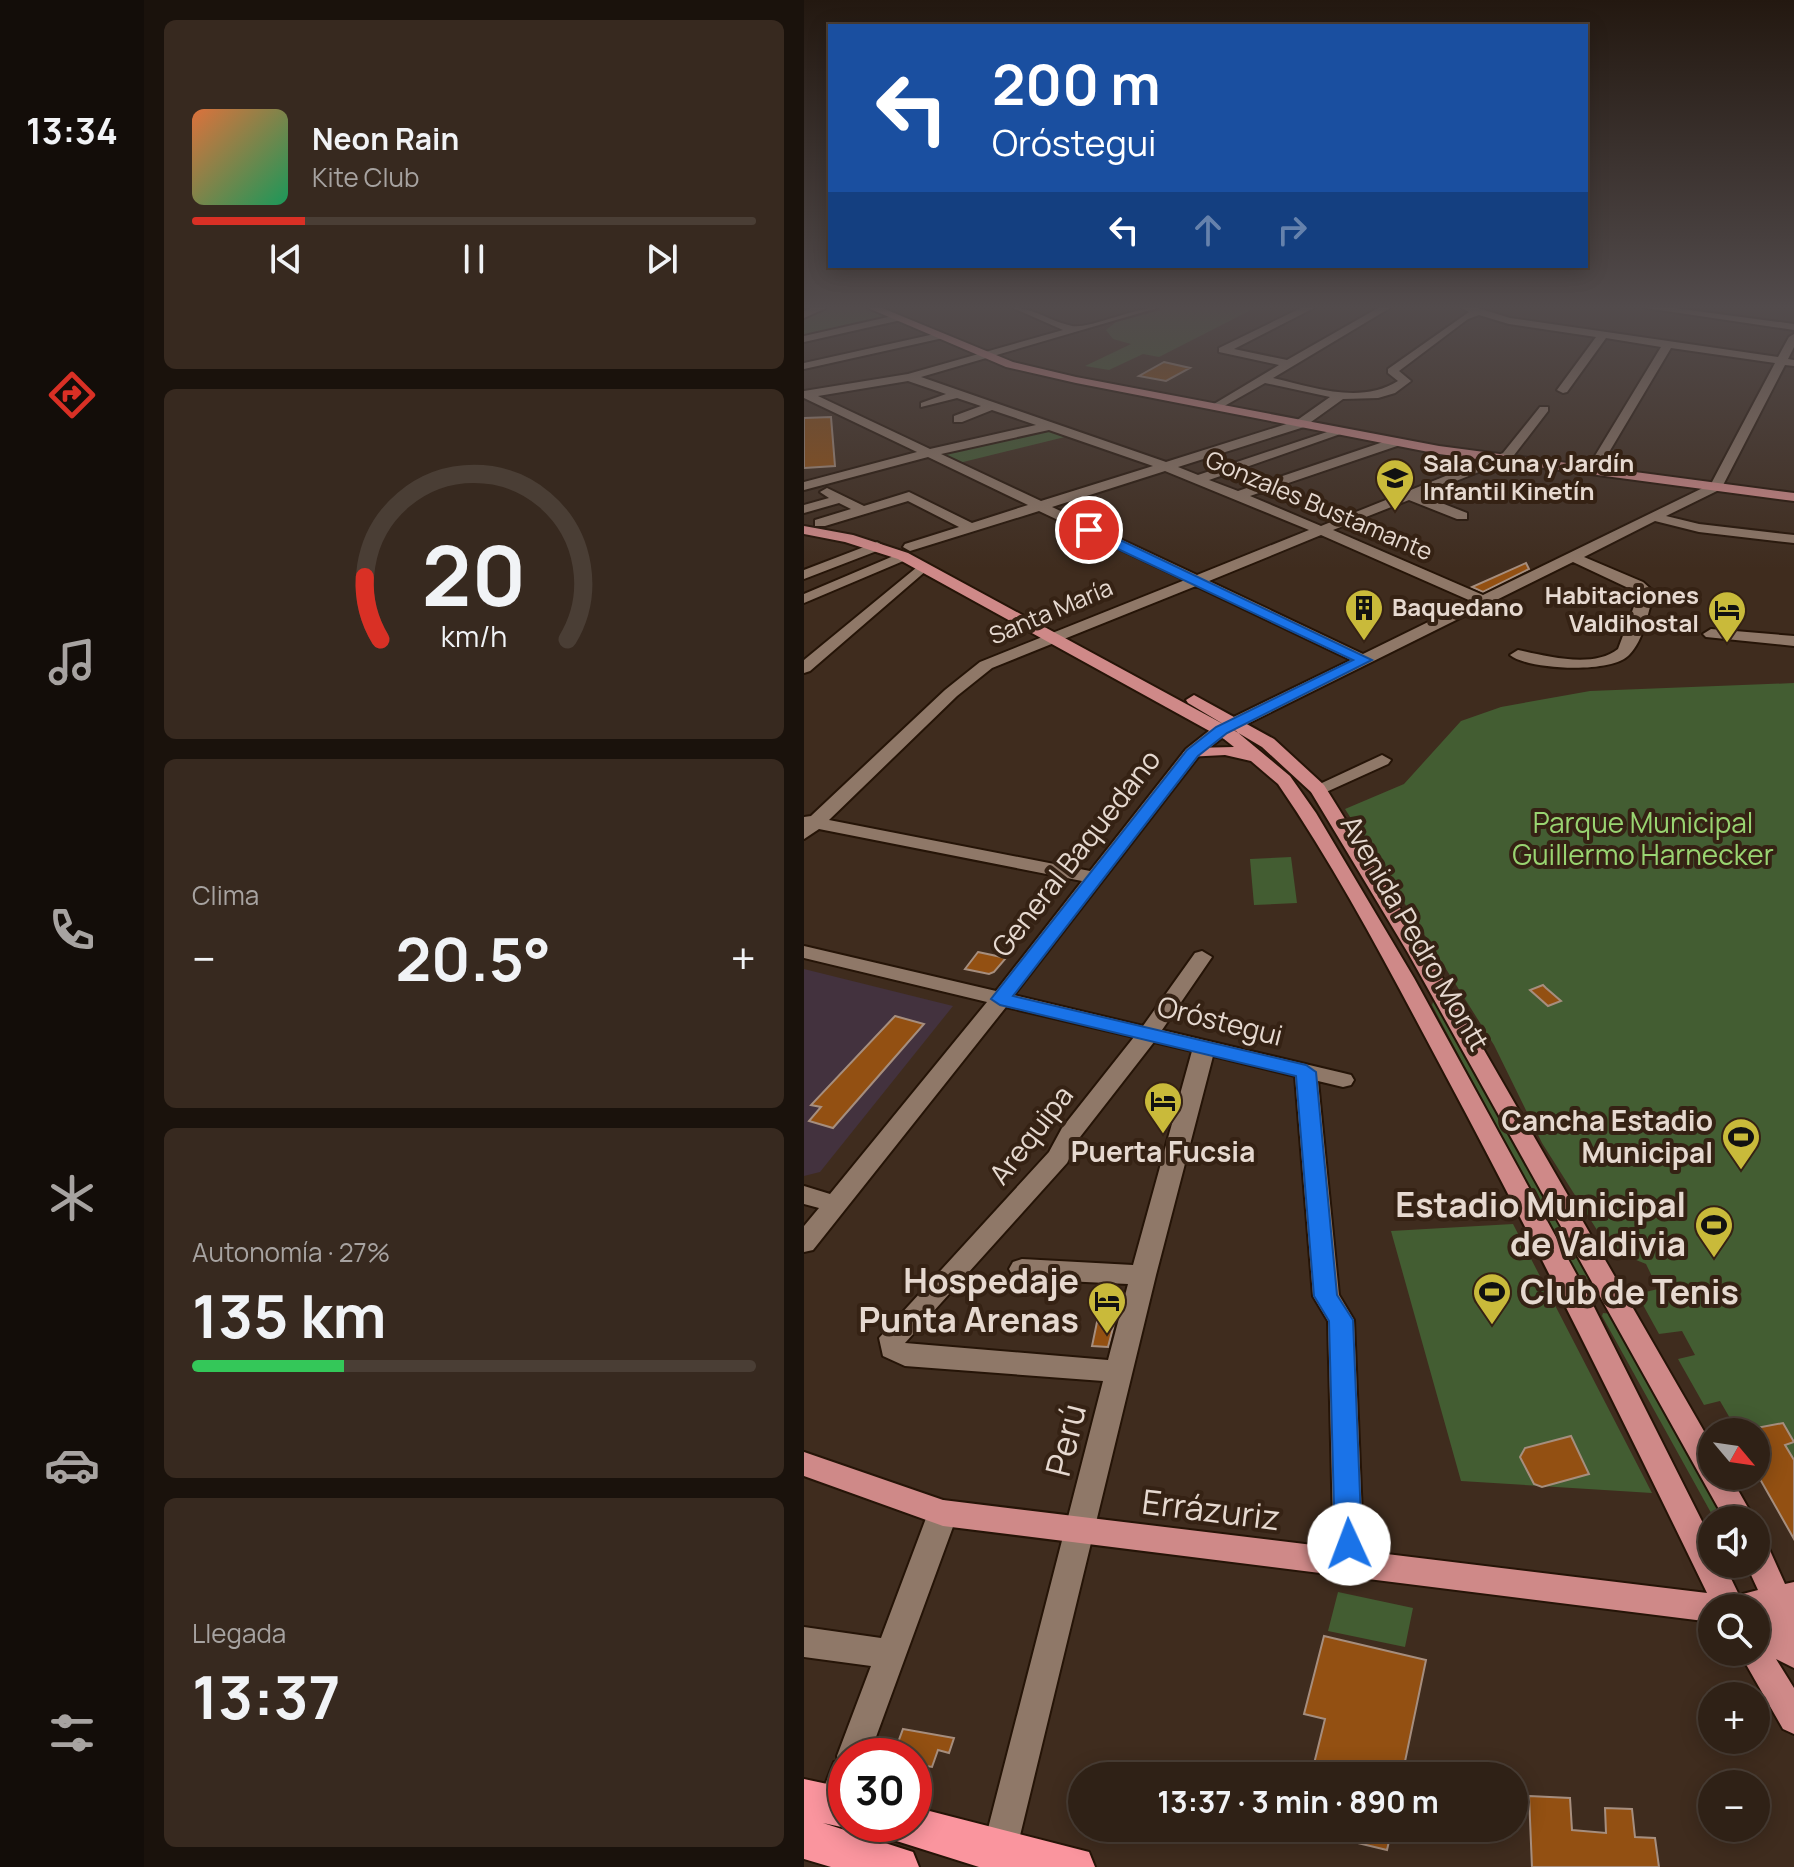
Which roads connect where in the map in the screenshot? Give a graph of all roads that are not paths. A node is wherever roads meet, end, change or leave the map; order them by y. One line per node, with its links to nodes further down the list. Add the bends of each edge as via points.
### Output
1 (806, 395): 18 (street)
2 (953, 395): 9 (street)
3 (959, 395): 10 (street, Gonzales Bustamante)
4 (1157, 395): 11 (main road)
5 (1235, 395): 11 (street)
6 (1341, 395): 14 (street)
7 (1637, 395): 21 (street)
8 (1769, 395): 24 (street)
9 (925, 405)
10 (991, 406): 13 (street); 15 (street, Gonzales Bustamante)
11 (1215, 407): 14 (main road)
12 (1544, 409): 19 (street, via 1512,450)
13 (958, 419)
14 (1300, 424): 16 (main road); 20 (street)
15 (1049, 426): 18 (street); 20 (street, Gonzales Bustamante)
16 (1340, 432): 17 (main road); 22 (street)
17 (1396, 442): 19 (main road); 26 (street)
18 (928, 455): 23 (street); 28 (street)
19 (1499, 458): 21 (main road); 25 (street, Santa María)
20 (1165, 466): 22 (street, Gonzales Bustamante); 28 (street)
21 (1593, 469): 24 (main road)
22 (1198, 479): 26 (street, Gonzales Bustamante)
23 (804, 486)
24 (1716, 486): 27 (main road); 32 (street, General Baquedano)
25 (1409, 495): 31 (street); 36 (street, Santa María)
26 (1237, 496): 36 (street, Gonzales Bustamante)
27 (1794, 497)
28 (1036, 505): 34 (street); 43 (street)
29 (804, 509): 30 (street, via 834,496)
30 (862, 510): 33 (street); 34 (street, via 909,496)
31 (1462, 516)
32 (1654, 517): 37 (street); 40 (street, General Baquedano)
33 (812, 522): 39 (main road, Avenida Pedro Montt, via 865,532)
34 (969, 527): 39 (street)
35 (804, 530): 38 (main road, Avenida Pedro Montt)
36 (1321, 530): 43 (street, Santa María); 45 (street, Gonzales Bustamante)
37 (1794, 539)
38 (877, 546): 39 (main road, Avenida Pedro Montt); 42 (street)
39 (906, 551): 41 (main road, Avenida Pedro Montt); 44 (street)
40 (1573, 557): 45 (street, General Baquedano); 49 (street, via 1647,592 1624,652 1609,662 1550,662)
41 (930, 564): 46 (main road, Avenida Pedro Montt); 51 (street)
42 (804, 575)
43 (1194, 580): 46 (street, Santa María); 50 (street)
44 (804, 599)
45 (1483, 601): 50 (street, General Baquedano)
46 (1058, 634): 52 (main road, Avenida Pedro Montt); 57 (street, Santa María, via 986,665)
47 (1711, 634): 48 (street)
48 (1794, 641)
49 (1518, 655)
50 (1364, 660): 52 (street, General Baquedano)
51 (804, 668)
52 (1229, 726): 53 (street, General Baquedano); 54 (main road, Avenida Pedro Montt); 56 (main road, Avenida Pedro Montt, via 1268,743)
53 (1192, 753): 54 (main road, via 1225,750); 58 (street, General Baquedano)
54 (1263, 759): 61 (main road, Avenida Pedro Montt, via 1298,797)
55 (1382, 760): 56 (street)
56 (1318, 789): 61 (main road, Avenida Pedro Montt)
57 (808, 825): 58 (street)
58 (1095, 878): 62 (street, General Baquedano)
59 (804, 952): 62 (street, Oróstegui)
60 (1202, 957): 63 (street, Arequipa)
61 (1416, 975): 72 (main road, Avenida Pedro Montt); 73 (main road, Avenida Pedro Montt)
62 (1000, 999): 63 (street, Oróstegui); 68 (street, General Baquedano)
63 (1150, 1032): 64 (street, Oróstegui); 74 (street, Arequipa, via 1070,1134 1059,1157 892,1338 892,1349 905,1355)
64 (1204, 1047): 65 (street, Oróstegui); 71 (street, Perú)
65 (1306, 1072): 66 (street, Oróstegui); 79 (street, via 1326,1296 1341,1320)
66 (1343, 1080)
67 (804, 1195): 68 (street)
68 (836, 1204): 69 (street, General Baquedano)
69 (804, 1243)
70 (1022, 1269): 71 (street)
71 (1143, 1275): 74 (street, Perú)
72 (1611, 1294): 73 (main road); 75 (main road, Avenida Pedro Montt)
73 (1577, 1299): 80 (main road, Avenida Pedro Montt)
74 (1121, 1372): 78 (street, Perú)
75 (1698, 1446)
76 (804, 1464): 77 (main road, Errázuriz)
77 (943, 1513): 78 (main road, Errázuriz); 86 (street)
78 (1080, 1531): 79 (main road, Errázuriz); 92 (street, Perú)
79 (1349, 1565): 81 (main road, Errázuriz)
80 (1723, 1594)
81 (1698, 1606)
82 (1770, 1611): 83 (main road); 85 (main road)
83 (1794, 1637)
84 (804, 1642): 86 (street)
85 (1794, 1653)
86 (892, 1654): 89 (street)
87 (1763, 1666): 88 (main road)
88 (1794, 1718)
89 (860, 1738)
90 (932, 1833): 92 (highway)
91 (804, 1838): 93 (highway)
92 (999, 1852): 94 (highway)
93 (898, 1867)
94 (1074, 1867)

